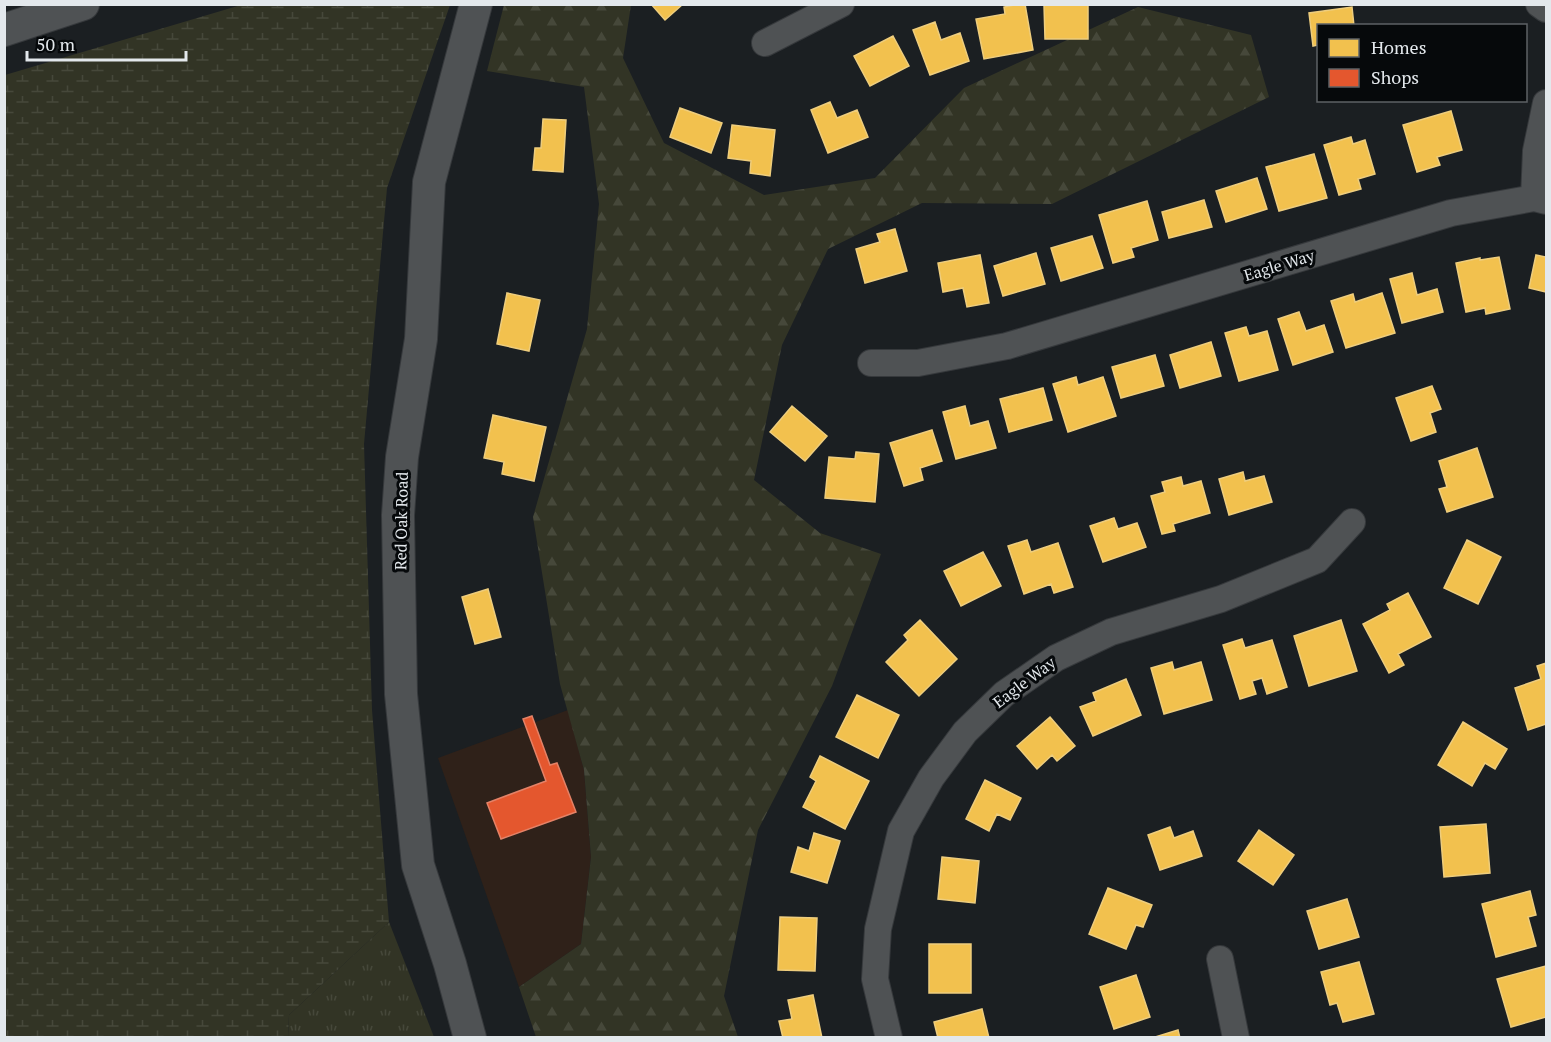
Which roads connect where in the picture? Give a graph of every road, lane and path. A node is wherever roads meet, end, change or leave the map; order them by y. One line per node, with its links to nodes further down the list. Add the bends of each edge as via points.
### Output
1 (83, 4): 6 (street)
2 (476, 4): 13 (street, Red Oak Road, via 429,182 421,339 402,457 398,515 401,694 418,865)
3 (841, 4): 7 (street)
4 (1539, 4): 5 (street)
5 (1546, 9)
6 (4, 30)
7 (765, 44)
8 (1546, 103): 9 (street, via 1536,151)
9 (1540, 200): 10 (street, Eagle Way, via 1451,213 1007,346 918,363)
10 (871, 363)
11 (1352, 522): 14 (street, Eagle Way, via 1317,560 1221,599 1111,632 1056,658 1004,694 965,732 931,778 901,831 878,929 875,979)
12 (1220, 959): 15 (street)
13 (470, 1038)
14 (889, 1038)
15 (1236, 1038)

